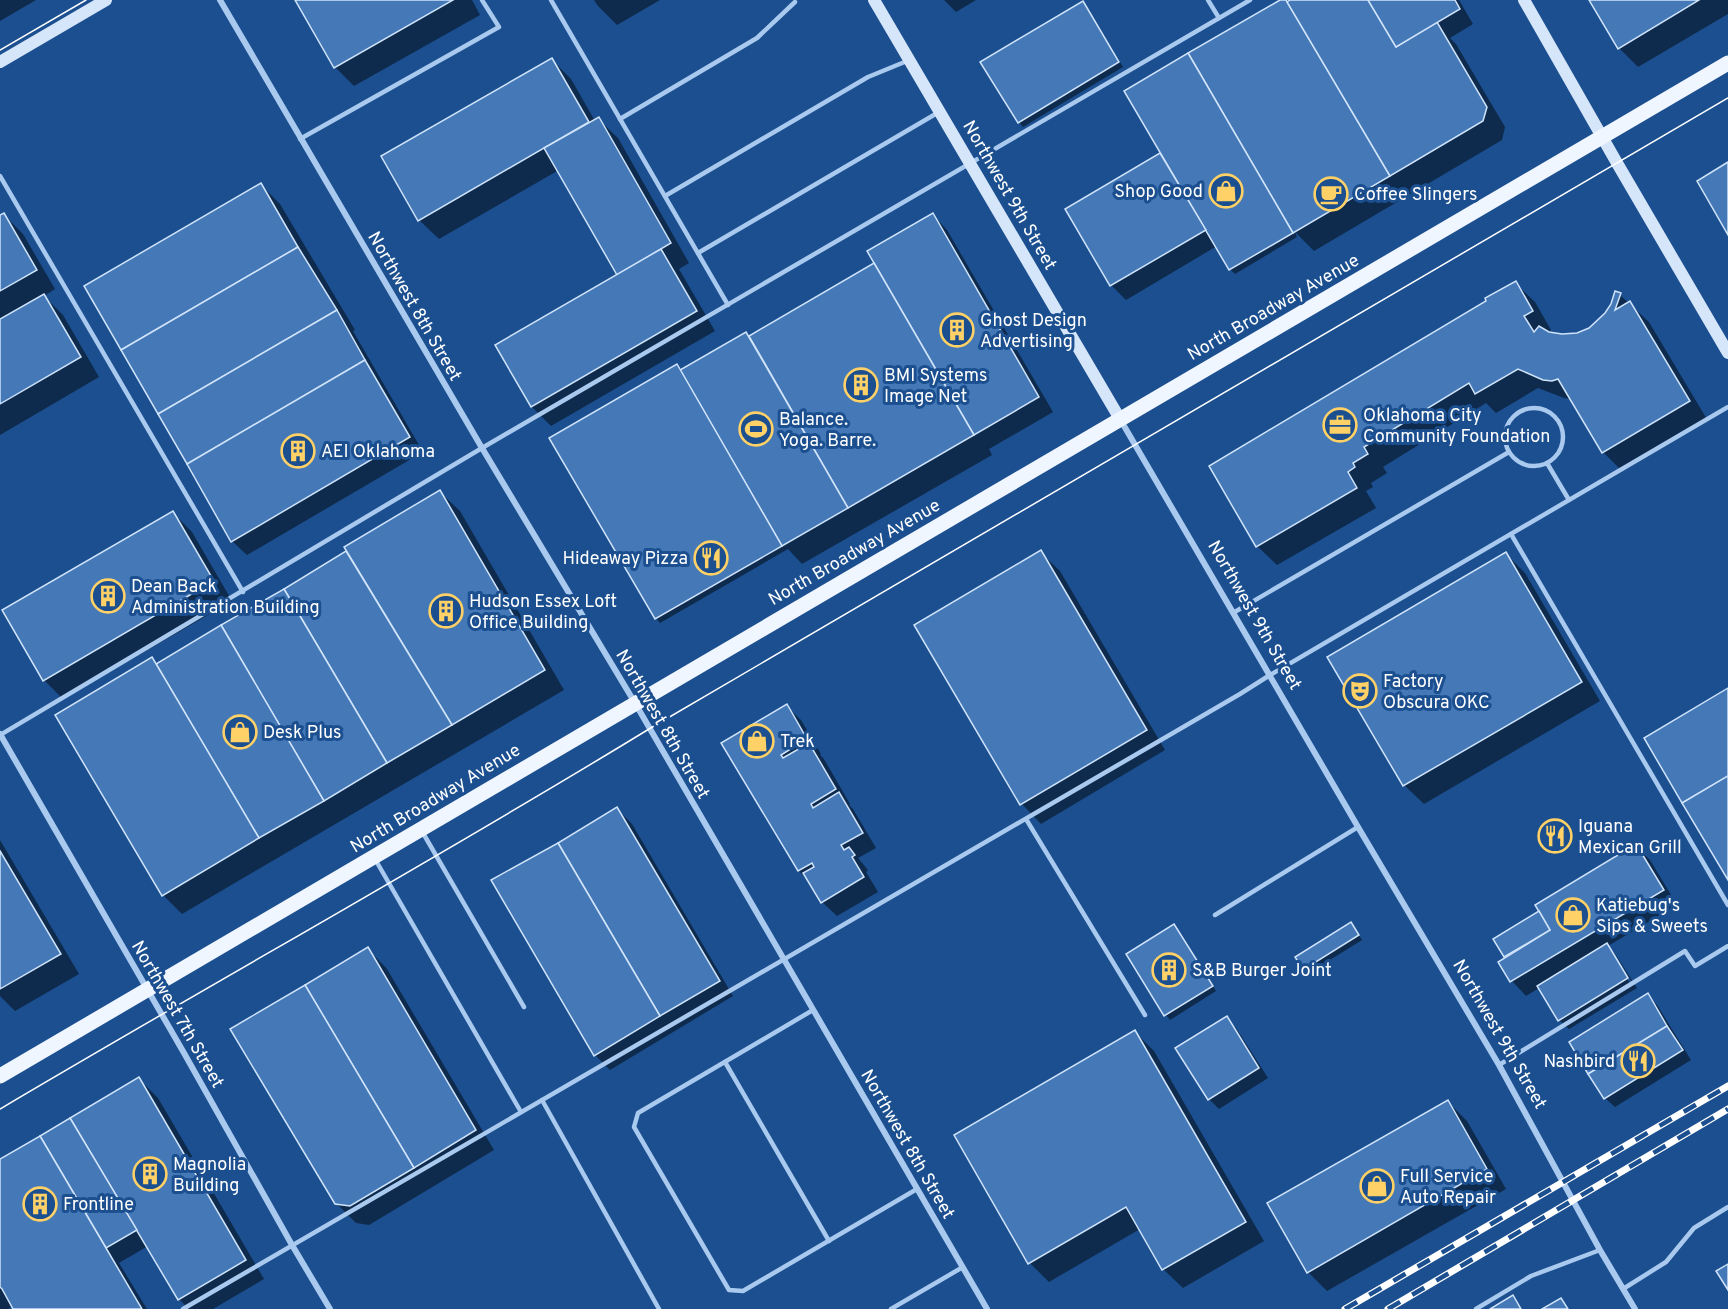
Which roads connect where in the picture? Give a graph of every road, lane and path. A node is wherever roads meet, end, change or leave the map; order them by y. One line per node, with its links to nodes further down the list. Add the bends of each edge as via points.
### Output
1 (106, 0): 12 (street)
2 (220, 0): 17 (street, Northwest 8th Street)
3 (482, 0): 17 (lane, via 499,27)
4 (551, 0): 15 (lane)
5 (874, 0): 11 (street, Northwest 9th Street)
6 (1208, 0): 10 (lane)
7 (1250, 0): 10 (lane)
8 (1524, 0): 16 (street)
9 (796, 1): 15 (lane, via 757,38)
10 (1219, 18): 18 (lane)
11 (909, 60): 14 (street, Northwest 9th Street); 20 (lane, via 868,77)
12 (0, 62)
13 (1728, 63): 16 (main road, North Broadway Avenue)
14 (940, 111): 18 (street, Northwest 9th Street); 21 (lane)
15 (620, 119): 20 (lane)
16 (1602, 137): 23 (street); 25 (main road, North Broadway Avenue)
17 (300, 139): 26 (street, Northwest 8th Street)
18 (971, 164): 22 (lane); 25 (street, Northwest 9th Street)
19 (0, 176): 31 (lane)
20 (665, 196): 21 (lane)
21 (698, 253): 22 (lane)
22 (728, 305): 26 (lane)
23 (1728, 353)
24 (1728, 407): 29 (lane)
25 (1120, 419): 32 (street, Northwest 9th Street); 34 (main road, North Broadway Avenue)
26 (482, 448): 31 (lane); 34 (street, Northwest 8th Street)
27 (1509, 452): 28 (lane, via 1522,464); 28 (lane, via 1504,433 1514,415 1532,407 1542,408 1551,412 1563,429 1561,449); 32 (lane)
28 (1548, 463): 29 (lane)
29 (1569, 500): 30 (lane)
30 (1511, 534): 33 (lane); 40 (lane)
31 (243, 592): 35 (lane)
32 (1233, 613): 33 (street, Northwest 9th Street)
33 (1270, 675): 36 (lane); 37 (street, Northwest 9th Street)
34 (635, 703): 38 (main road, North Broadway Avenue); 43 (street, Northwest 8th Street)
35 (0, 735): 44 (street, Northwest 7th Street)
36 (1026, 819): 43 (lane); 47 (lane)
37 (1358, 827): 41 (lane); 49 (street, Northwest 9th Street)
38 (421, 829): 39 (main road, North Broadway Avenue); 45 (lane)
39 (374, 857): 44 (main road, North Broadway Avenue); 52 (lane)
40 (1728, 905)
41 (1215, 915)
42 (1728, 946): 49 (lane, via 1695,966 1685,951)
43 (784, 961): 46 (street, Northwest 8th Street); 51 (lane)
44 (148, 990): 50 (main road, North Broadway Avenue); 56 (street, Northwest 7th Street)
45 (524, 1006)
46 (813, 1010): 48 (lane); 53 (street, Northwest 8th Street)
47 (1144, 1015)
48 (725, 1062): 55 (lane); 55 (lane, via 638,1113 634,1127 729,1290 743,1291)
49 (1499, 1065): 57 (street, Northwest 9th Street)
50 (0, 1076)
51 (542, 1100): 52 (lane); 62 (lane)
52 (521, 1113): 56 (lane)
53 (917, 1189): 55 (lane); 58 (street, Northwest 8th Street)
54 (1728, 1207): 59 (lane, via 1694,1228 1666,1262)
55 (829, 1241)
56 (292, 1245): 60 (lane); 61 (street, Northwest 7th Street)
57 (1600, 1250): 59 (street, Northwest 9th Street); 65 (lane, via 1531,1276)
58 (963, 1267): 63 (lane); 64 (street, Northwest 8th Street)
59 (1623, 1289): 66 (street, Northwest 9th Street)
60 (183, 1309)
61 (330, 1309)
62 (659, 1309)
63 (891, 1309)
64 (987, 1309)
65 (1476, 1309)
66 (1635, 1309)

